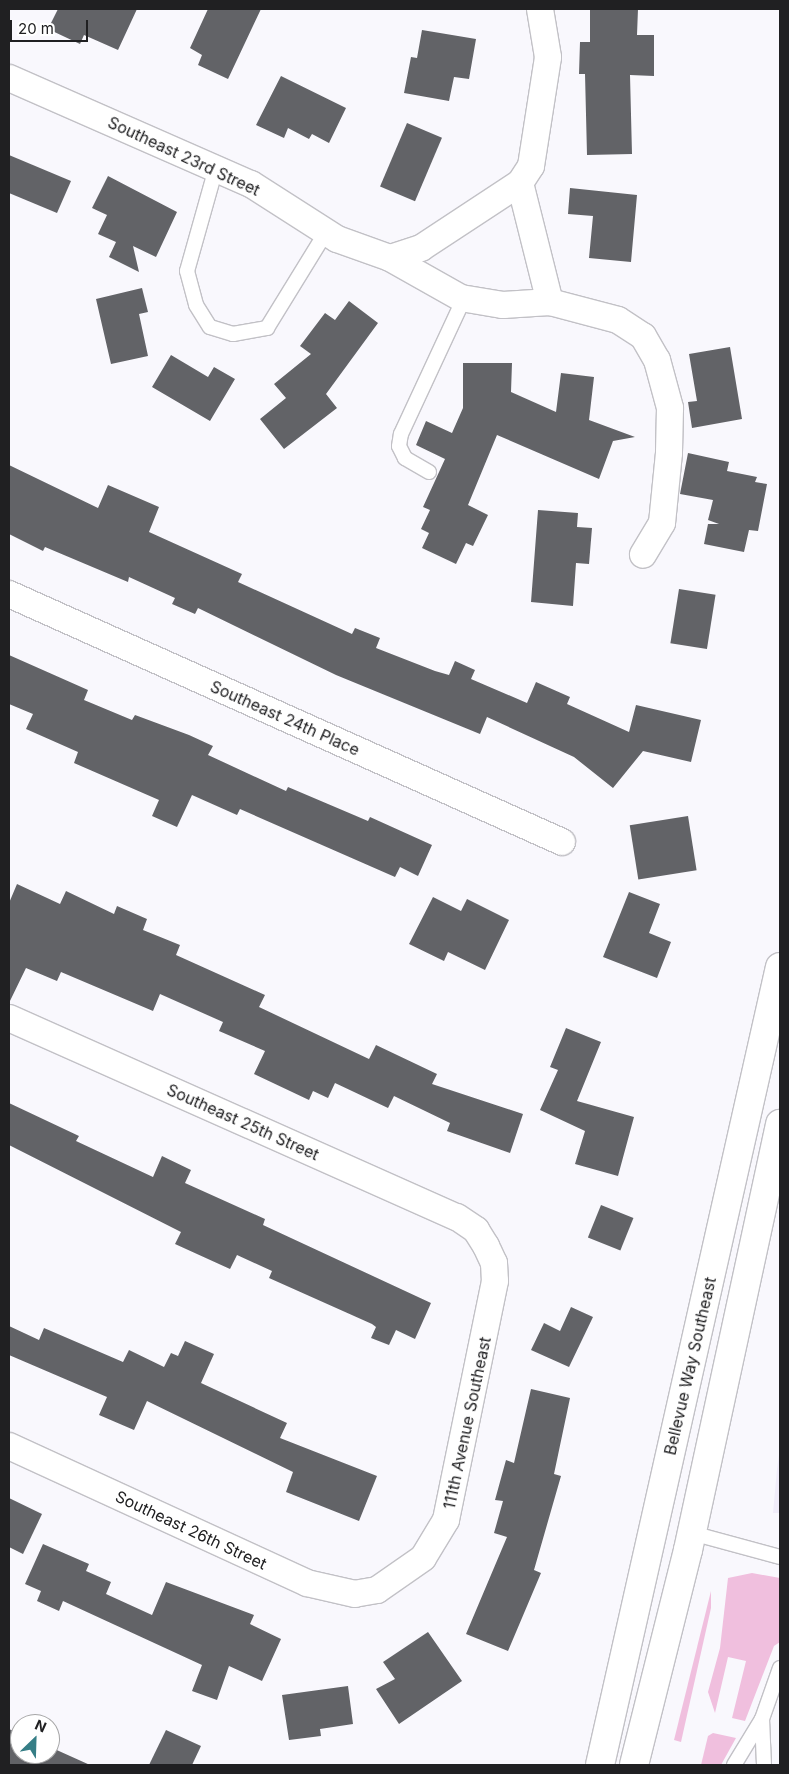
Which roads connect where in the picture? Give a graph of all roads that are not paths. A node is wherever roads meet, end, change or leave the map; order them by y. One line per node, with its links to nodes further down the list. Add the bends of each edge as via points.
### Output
1 (540, 9): 4 (street, via 548,57 537,142 531,166)
2 (9, 78): 3 (street, Southeast 23rd Street)
3 (216, 168): 5 (street, Southeast 23rd Street, via 251,184); 5 (lane, via 187,271 196,305 210,327 233,334 267,328)
4 (520, 183): 6 (street, via 421,248); 8 (street)
5 (326, 232): 6 (street, Southeast 23rd Street)
6 (390, 258): 7 (street, Southeast 23rd Street, via 424,280)
7 (464, 298): 8 (street, Southeast 23rd Street, via 503,306); 9 (lane, via 401,434 399,446 405,458)
8 (550, 302): 10 (street, Southeast 23rd Street, via 618,320 642,336 657,360 670,408 670,453 662,523)
9 (429, 472)
10 (643, 555)
11 (9, 594): 12 (street, Southeast 24th Place)
12 (562, 842)
13 (780, 967): 17 (main road, Bellevue Way Southeast)
14 (9, 1018): 16 (street, Southeast 25th Street, via 457,1217)
15 (780, 1124): 19 (main road)
16 (476, 1230): 21 (street, 111th Avenue Southeast, via 494,1263 495,1282 446,1520 423,1558)
17 (677, 1428): 19 (main road, via 678,1462); 24 (main road, Bellevue Way Southeast)
18 (9, 1446): 21 (street, Southeast 26th Street, via 307,1583 355,1594)
19 (692, 1533): 20 (lane); 25 (main road)
20 (780, 1557)
21 (377, 1590)
22 (780, 1668): 23 (lane)
23 (762, 1719): 26 (lane); 27 (lane)
24 (600, 1765)
25 (634, 1765)
26 (734, 1765)
27 (764, 1765)

